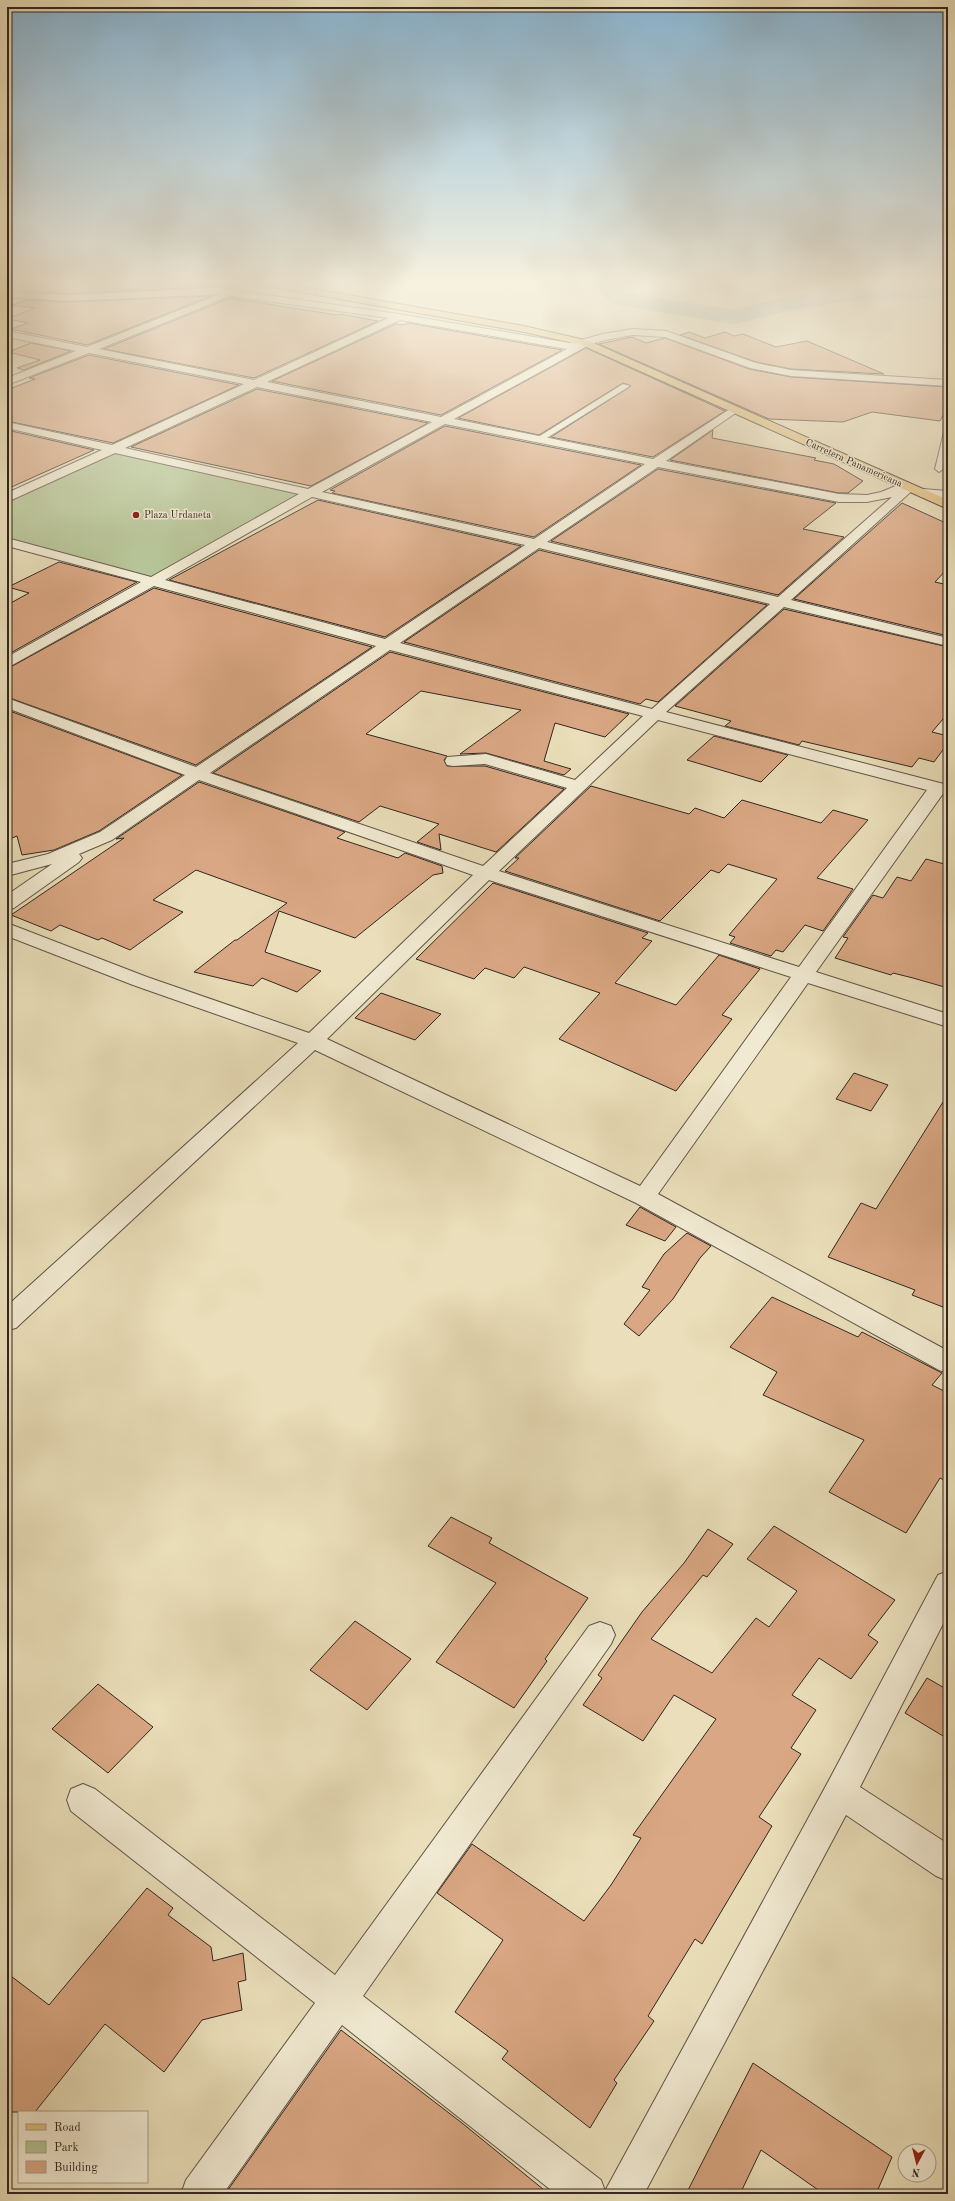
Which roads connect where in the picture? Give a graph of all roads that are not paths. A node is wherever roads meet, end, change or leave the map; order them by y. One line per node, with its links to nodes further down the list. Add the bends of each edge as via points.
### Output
1 (257, 383): 6 (street); 10 (street)
2 (512, 383): 6 (street)
3 (673, 383): 5 (main road, Carretera Panamericana)
4 (626, 386): 9 (lane)
5 (733, 410): 11 (street); 13 (main road, Carretera Panamericana)
6 (445, 419): 9 (street); 14 (street)
7 (7, 425): 10 (street)
8 (948, 430): 12 (lane)
9 (540, 439): 11 (street)
10 (114, 450): 14 (street); 16 (street)
11 (654, 464): 13 (street, via 848,500 876,498); 19 (street)
12 (939, 469)
13 (913, 489): 15 (street); 17 (main road, Carretera Panamericana); 21 (street)
14 (310, 493): 19 (street); 20 (street)
15 (948, 495)
16 (7, 498)
17 (948, 505)
18 (7, 542): 20 (street)
19 (534, 543): 21 (street); 23 (street)
20 (152, 582): 23 (street); 24 (street)
21 (778, 602): 22 (street); 26 (street)
22 (948, 642)
23 (389, 645): 26 (street); 28 (street)
24 (7, 663)
25 (7, 703): 28 (street)
26 (655, 714): 29 (street); 30 (street)
27 (453, 761): 30 (street, via 486,759)
28 (195, 774): 31 (street); 33 (street)
29 (945, 785): 36 (street)
30 (579, 786): 33 (street)
31 (106, 836): 32 (street, via 54,858); 34 (street)
32 (7, 870)
33 (486, 873): 36 (street); 38 (street)
34 (7, 904)
35 (7, 929): 38 (street, via 140,981)
36 (802, 975): 37 (street); 39 (street)
37 (948, 1021)
38 (313, 1041): 39 (street); 40 (street)
39 (644, 1197): 41 (street)
40 (7, 1321)
41 (948, 1363)
42 (948, 1584): 44 (street)
43 (600, 1635): 47 (street)
44 (840, 1793): 46 (street); 50 (street)
45 (83, 1800): 47 (street)
46 (948, 1864)
47 (338, 2000): 48 (street); 49 (street)
48 (200, 2194)
49 (587, 2194)
50 (623, 2194)

